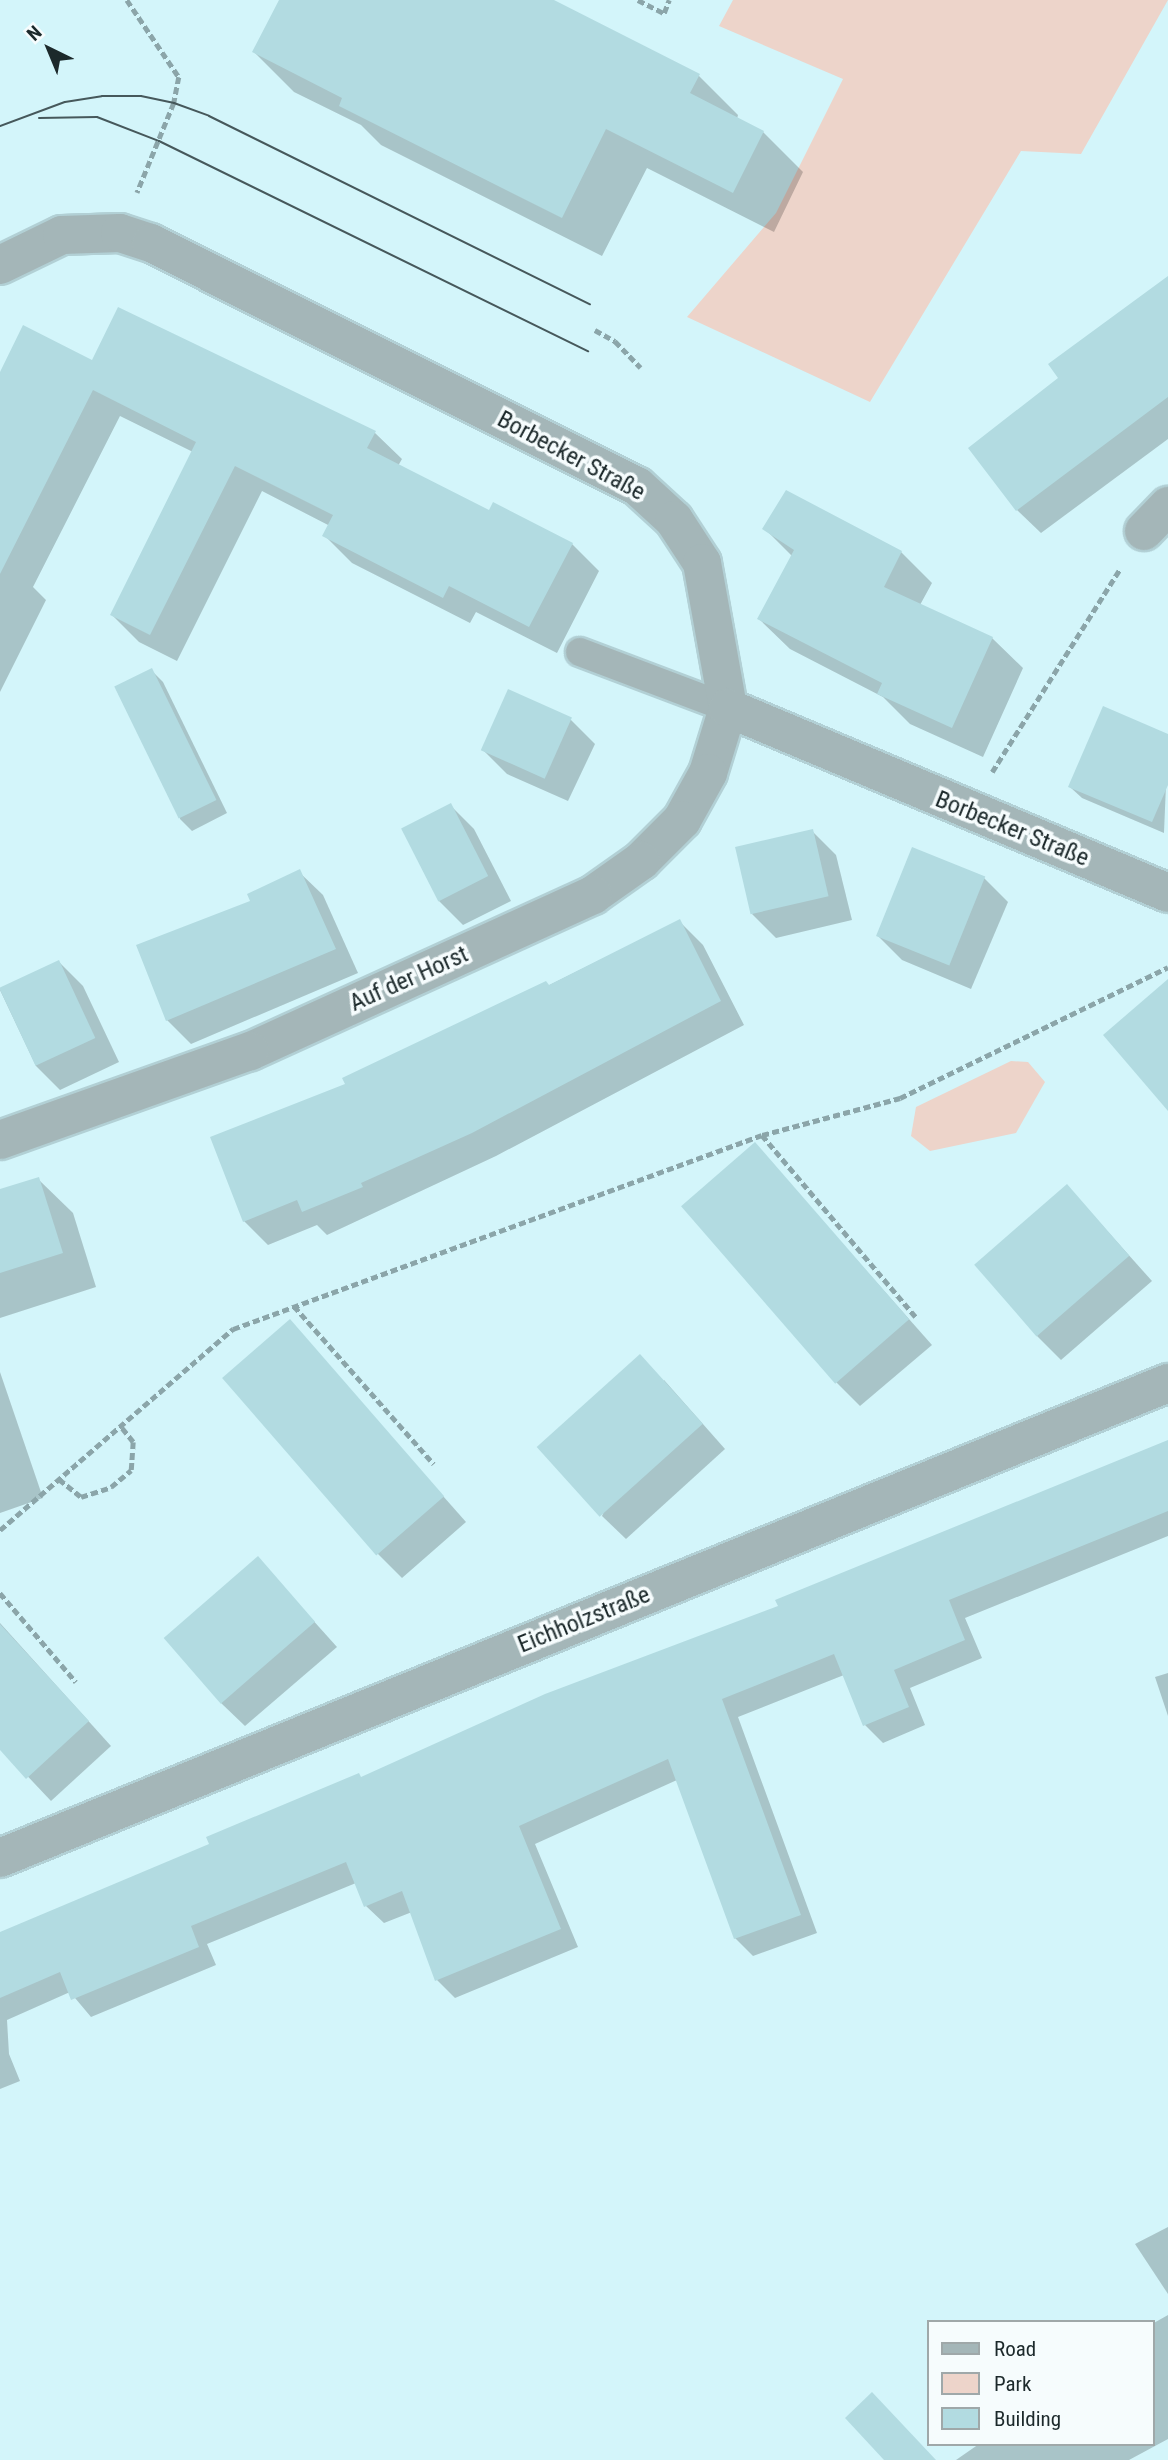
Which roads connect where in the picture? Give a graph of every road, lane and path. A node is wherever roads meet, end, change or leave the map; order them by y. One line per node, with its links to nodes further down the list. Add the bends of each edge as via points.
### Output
1 (127, 0): 4 (path, via 179,77 174,103)
2 (638, 0): 3 (path, via 664,12)
3 (669, 0)
4 (120, 233): 5 (street, Borbecker Straße, via 62,235); 10 (street, Borbecker Straße, via 150,243 638,486 674,520 702,563)
5 (0, 265)
6 (594, 330): 7 (path, via 615,341)
7 (641, 368)
8 (1156, 518): 11 (path)
9 (580, 652): 10 (lane)
10 (728, 708): 11 (street, Borbecker Straße); 15 (street, Auf der Horst, via 708,773 682,820 641,861 593,895 250,1051)
11 (967, 811): 12 (street, Borbecker Straße)
12 (1168, 892)
13 (1168, 967): 14 (path, via 900,1098)
14 (762, 1135): 16 (path); 17 (path)
15 (0, 1140)
16 (294, 1306): 19 (path, via 233,1329); 20 (path)
17 (916, 1317)
18 (1168, 1382): 25 (street, Eichholzstraße)
19 (120, 1426): 21 (path); 21 (path, via 134,1442 131,1470 111,1487 81,1497)
20 (434, 1464)
21 (60, 1479): 22 (path)
22 (0, 1530)
23 (0, 1593): 24 (path)
24 (76, 1682)
25 (0, 1858)

